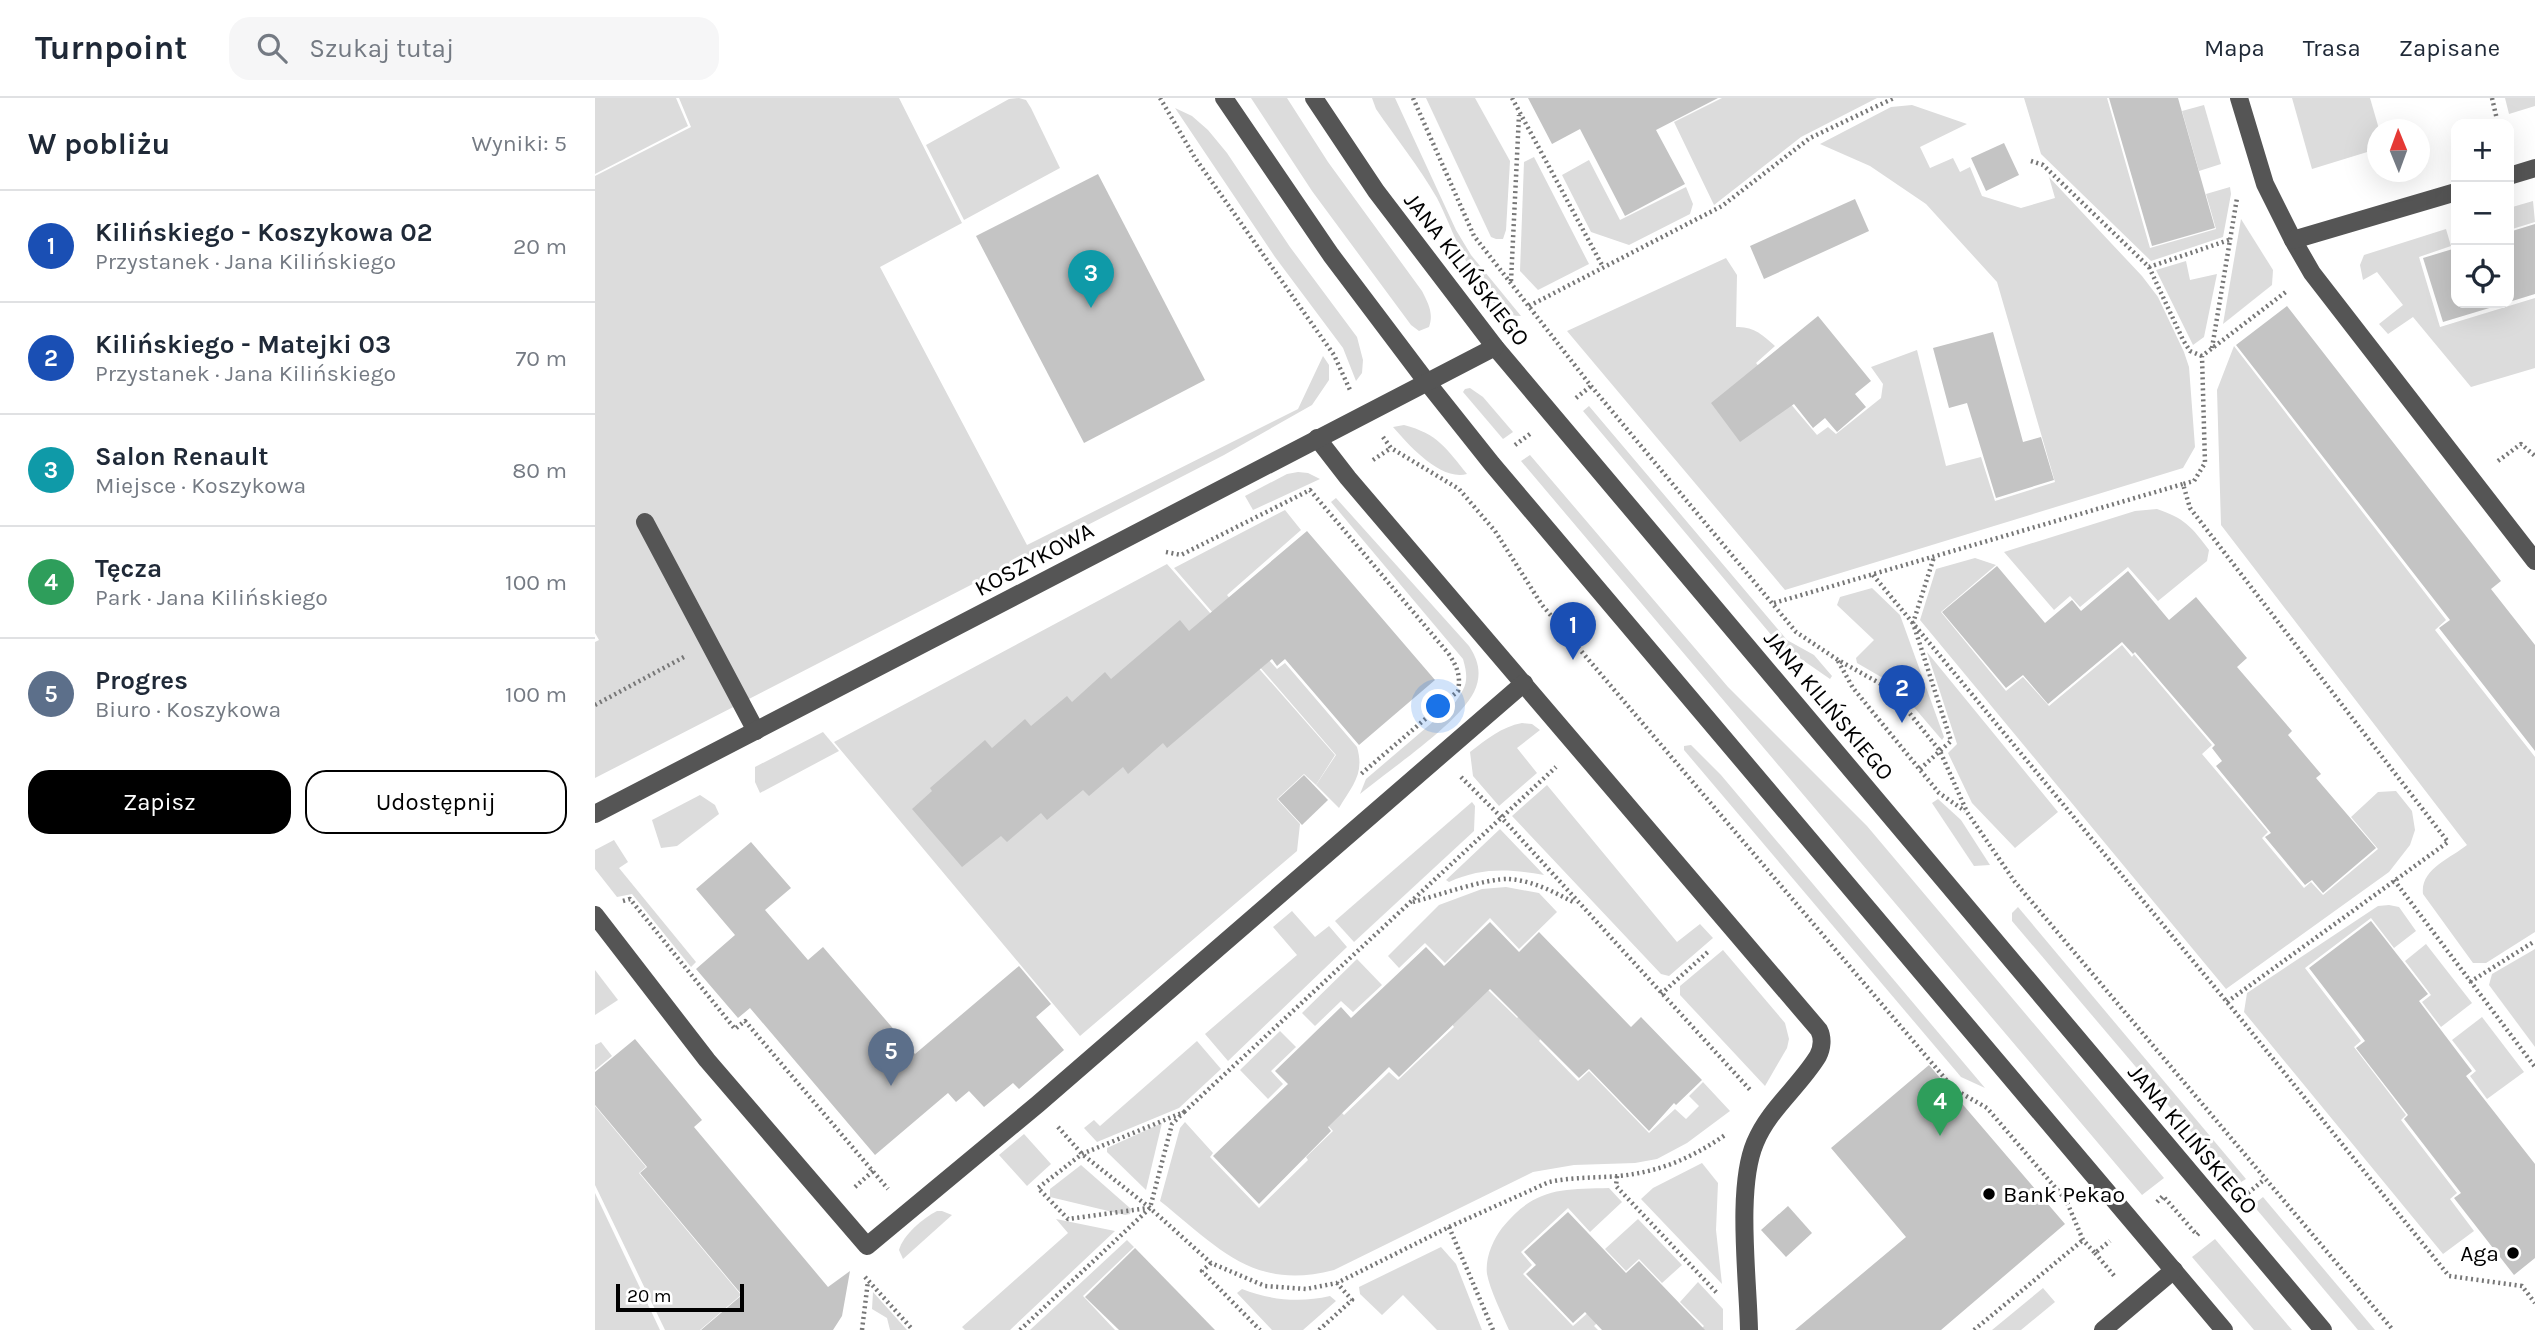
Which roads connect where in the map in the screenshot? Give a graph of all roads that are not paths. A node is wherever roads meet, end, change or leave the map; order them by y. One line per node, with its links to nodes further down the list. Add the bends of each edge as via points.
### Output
1 (1224, 98): 9 (street, via 1331,255)
2 (1314, 98): 8 (street, JANA KILIŃSKIEGO, via 1375,191)
3 (2239, 98): 7 (street, via 2265,184)
4 (2535, 168): 5 (street)
5 (2514, 174)
6 (2451, 193): 7 (street)
7 (2293, 240): 12 (street, via 2312,273)
8 (1495, 347): 9 (street, KOSZYKOWA); 21 (street, JANA KILIŃSKIEGO)
9 (1426, 382): 10 (street, KOSZYKOWA); 17 (street)
10 (1317, 438): 13 (street); 14 (street, KOSZYKOWA)
11 (645, 522): 14 (street)
12 (2535, 561)
13 (1524, 683): 16 (street, via 867,1246 707,1060); 18 (street, via 1822,1036 1819,1055 1772,1113 1755,1143 1747,1171)
14 (756, 731): 15 (street, KOSZYKOWA)
15 (595, 814)
16 (595, 915)
17 (2174, 1270): 19 (street); 20 (street)
18 (1749, 1330)
19 (2103, 1330)
20 (2224, 1330)
21 (2323, 1330)

